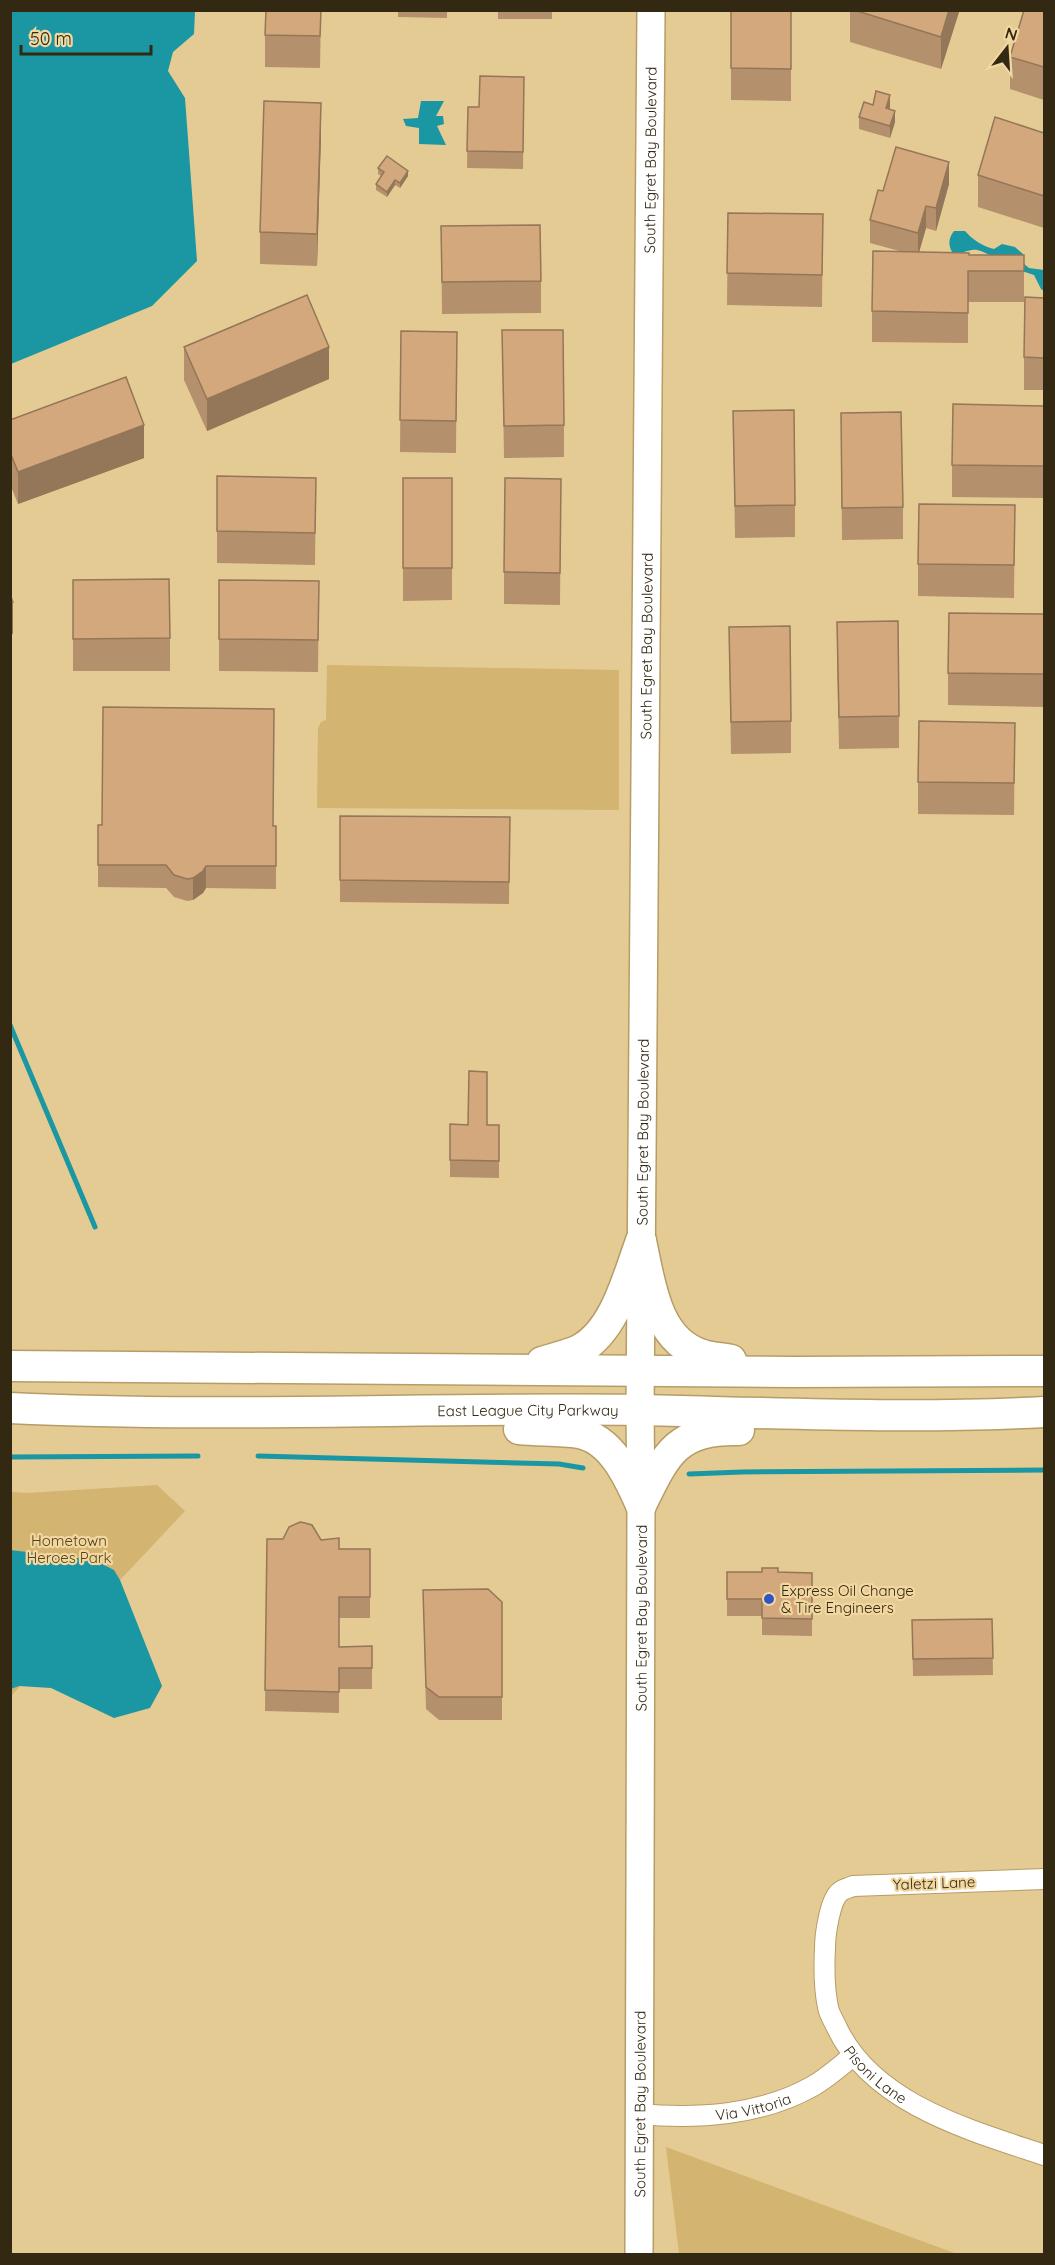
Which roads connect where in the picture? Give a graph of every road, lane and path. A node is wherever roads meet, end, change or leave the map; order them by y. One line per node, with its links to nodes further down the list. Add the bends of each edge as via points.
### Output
1 (651, 10): 2 (main road, South Egret Bay Boulevard)
2 (641, 1241): 4 (main road, via 615,1308 594,1340 580,1350); 5 (main road, South Egret Bay Boulevard); 7 (main road, via 656,1306 680,1342 702,1355)
3 (10, 1366): 4 (main road)
4 (516, 1370): 5 (main road)
5 (640, 1370): 7 (main road); 9 (main road, South Egret Bay Boulevard)
6 (1044, 1371): 7 (main road)
7 (796, 1372)
8 (10, 1408): 10 (main road, East League City Parkway)
9 (640, 1410): 10 (main road, East League City Parkway); 12 (main road, East League City Parkway); 13 (main road, South Egret Bay Boulevard)
10 (421, 1412): 13 (main road, via 503,1428 580,1433 614,1457)
11 (1044, 1412): 12 (main road, East League City Parkway)
12 (935, 1414): 13 (main road, via 891,1428 709,1431 686,1440 668,1454)
13 (641, 1505): 17 (main road, South Egret Bay Boulevard)
14 (1044, 1879): 15 (street, Yaletzi Lane, via 853,1886 839,1892)
15 (832, 1905): 16 (street, Pisoni Lane, via 825,1945 828,2009)
16 (853, 2056): 17 (street, Via Vittoria, via 814,2086 775,2104 706,2116); 18 (street, Pisoni Lane, via 884,2086 941,2118)
17 (638, 2114): 19 (main road, South Egret Bay Boulevard)
18 (1044, 2155)
19 (639, 2254)

